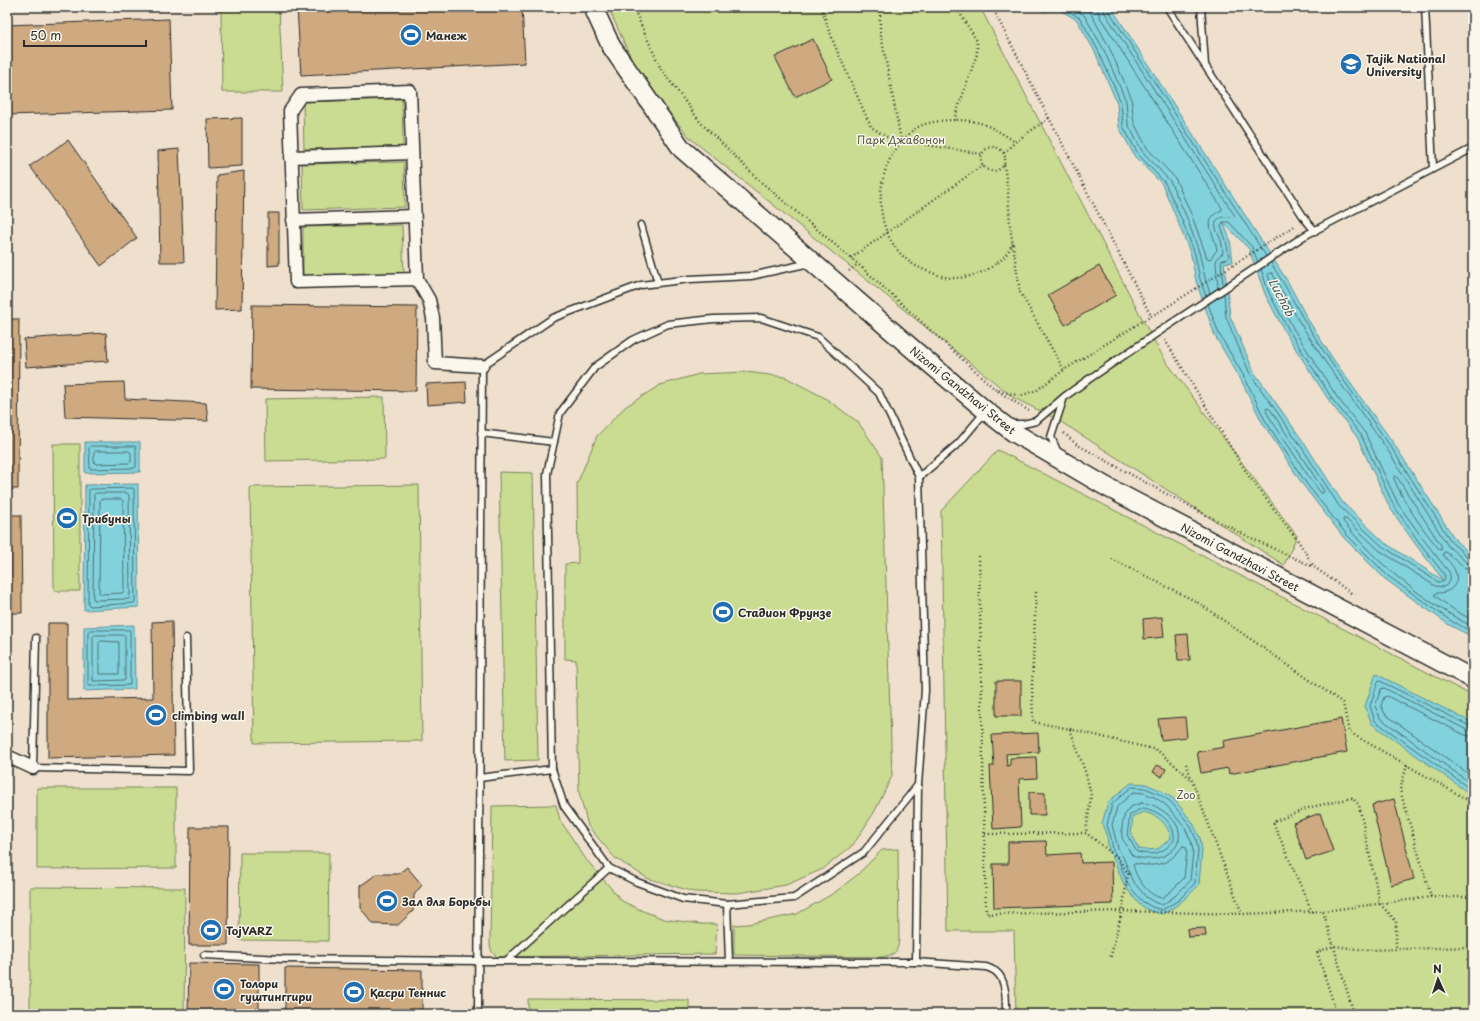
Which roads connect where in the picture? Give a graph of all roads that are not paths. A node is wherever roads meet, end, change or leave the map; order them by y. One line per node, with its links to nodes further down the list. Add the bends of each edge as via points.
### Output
1 (593, 7): 14 (street, Nizomi Gandzhavi Street, via 611,46 682,149)
2 (1167, 7): 5 (lane)
3 (1201, 7): 5 (lane)
4 (1425, 7): 9 (lane)
5 (1205, 66): 13 (lane)
6 (1473, 148): 9 (lane)
7 (412, 153): 8 (street); 8 (street, via 410,91 301,95 290,111); 10 (street)
8 (291, 157): 11 (street)
9 (1433, 168): 13 (lane)
10 (414, 216): 11 (street); 15 (street)
11 (293, 220): 15 (street, via 296,282)
12 (641, 225): 16 (lane)
13 (1315, 231): 18 (lane, via 1160,331)
14 (812, 262): 16 (lane, via 751,276); 19 (street, Nizomi Gandzhavi Street)
15 (417, 279): 17 (street, via 430,300 435,363)
16 (658, 282): 17 (lane, via 641,285 553,318)
17 (482, 366): 21 (lane)
18 (1064, 397): 20 (lane, via 1036,422); 23 (lane, via 1051,437)
19 (986, 411): 20 (street, Nizomi Gandzhavi Street); 24 (lane, via 959,443)
20 (1003, 424): 23 (street, Nizomi Gandzhavi Street)
21 (481, 433): 22 (lane); 31 (lane)
22 (554, 442): 24 (lane, via 560,413 595,367 633,340 668,324 713,319 761,318 818,337 880,393); 30 (lane, via 547,474)
23 (1061, 461): 27 (street, Nizomi Gandzhavi Street)
24 (920, 477): 32 (lane, via 925,690)
25 (36, 638): 29 (lane)
26 (186, 638): 29 (lane, via 189,772)
27 (1473, 679)
28 (7, 756): 29 (street)
29 (33, 768)
30 (552, 769): 31 (lane); 33 (lane, via 564,806)
31 (479, 778): 36 (lane)
32 (918, 785): 34 (lane, via 864,852 794,898); 39 (lane)
33 (609, 868): 34 (lane, via 637,882 683,899); 37 (lane)
34 (727, 904): 38 (lane)
35 (204, 955): 36 (lane, via 282,959)
36 (478, 961): 37 (lane); 40 (lane)
37 (506, 961): 38 (lane)
38 (729, 961): 39 (lane)
39 (916, 962): 41 (lane, via 986,967 996,971 1002,979)
40 (478, 1014)
41 (1006, 1014)

